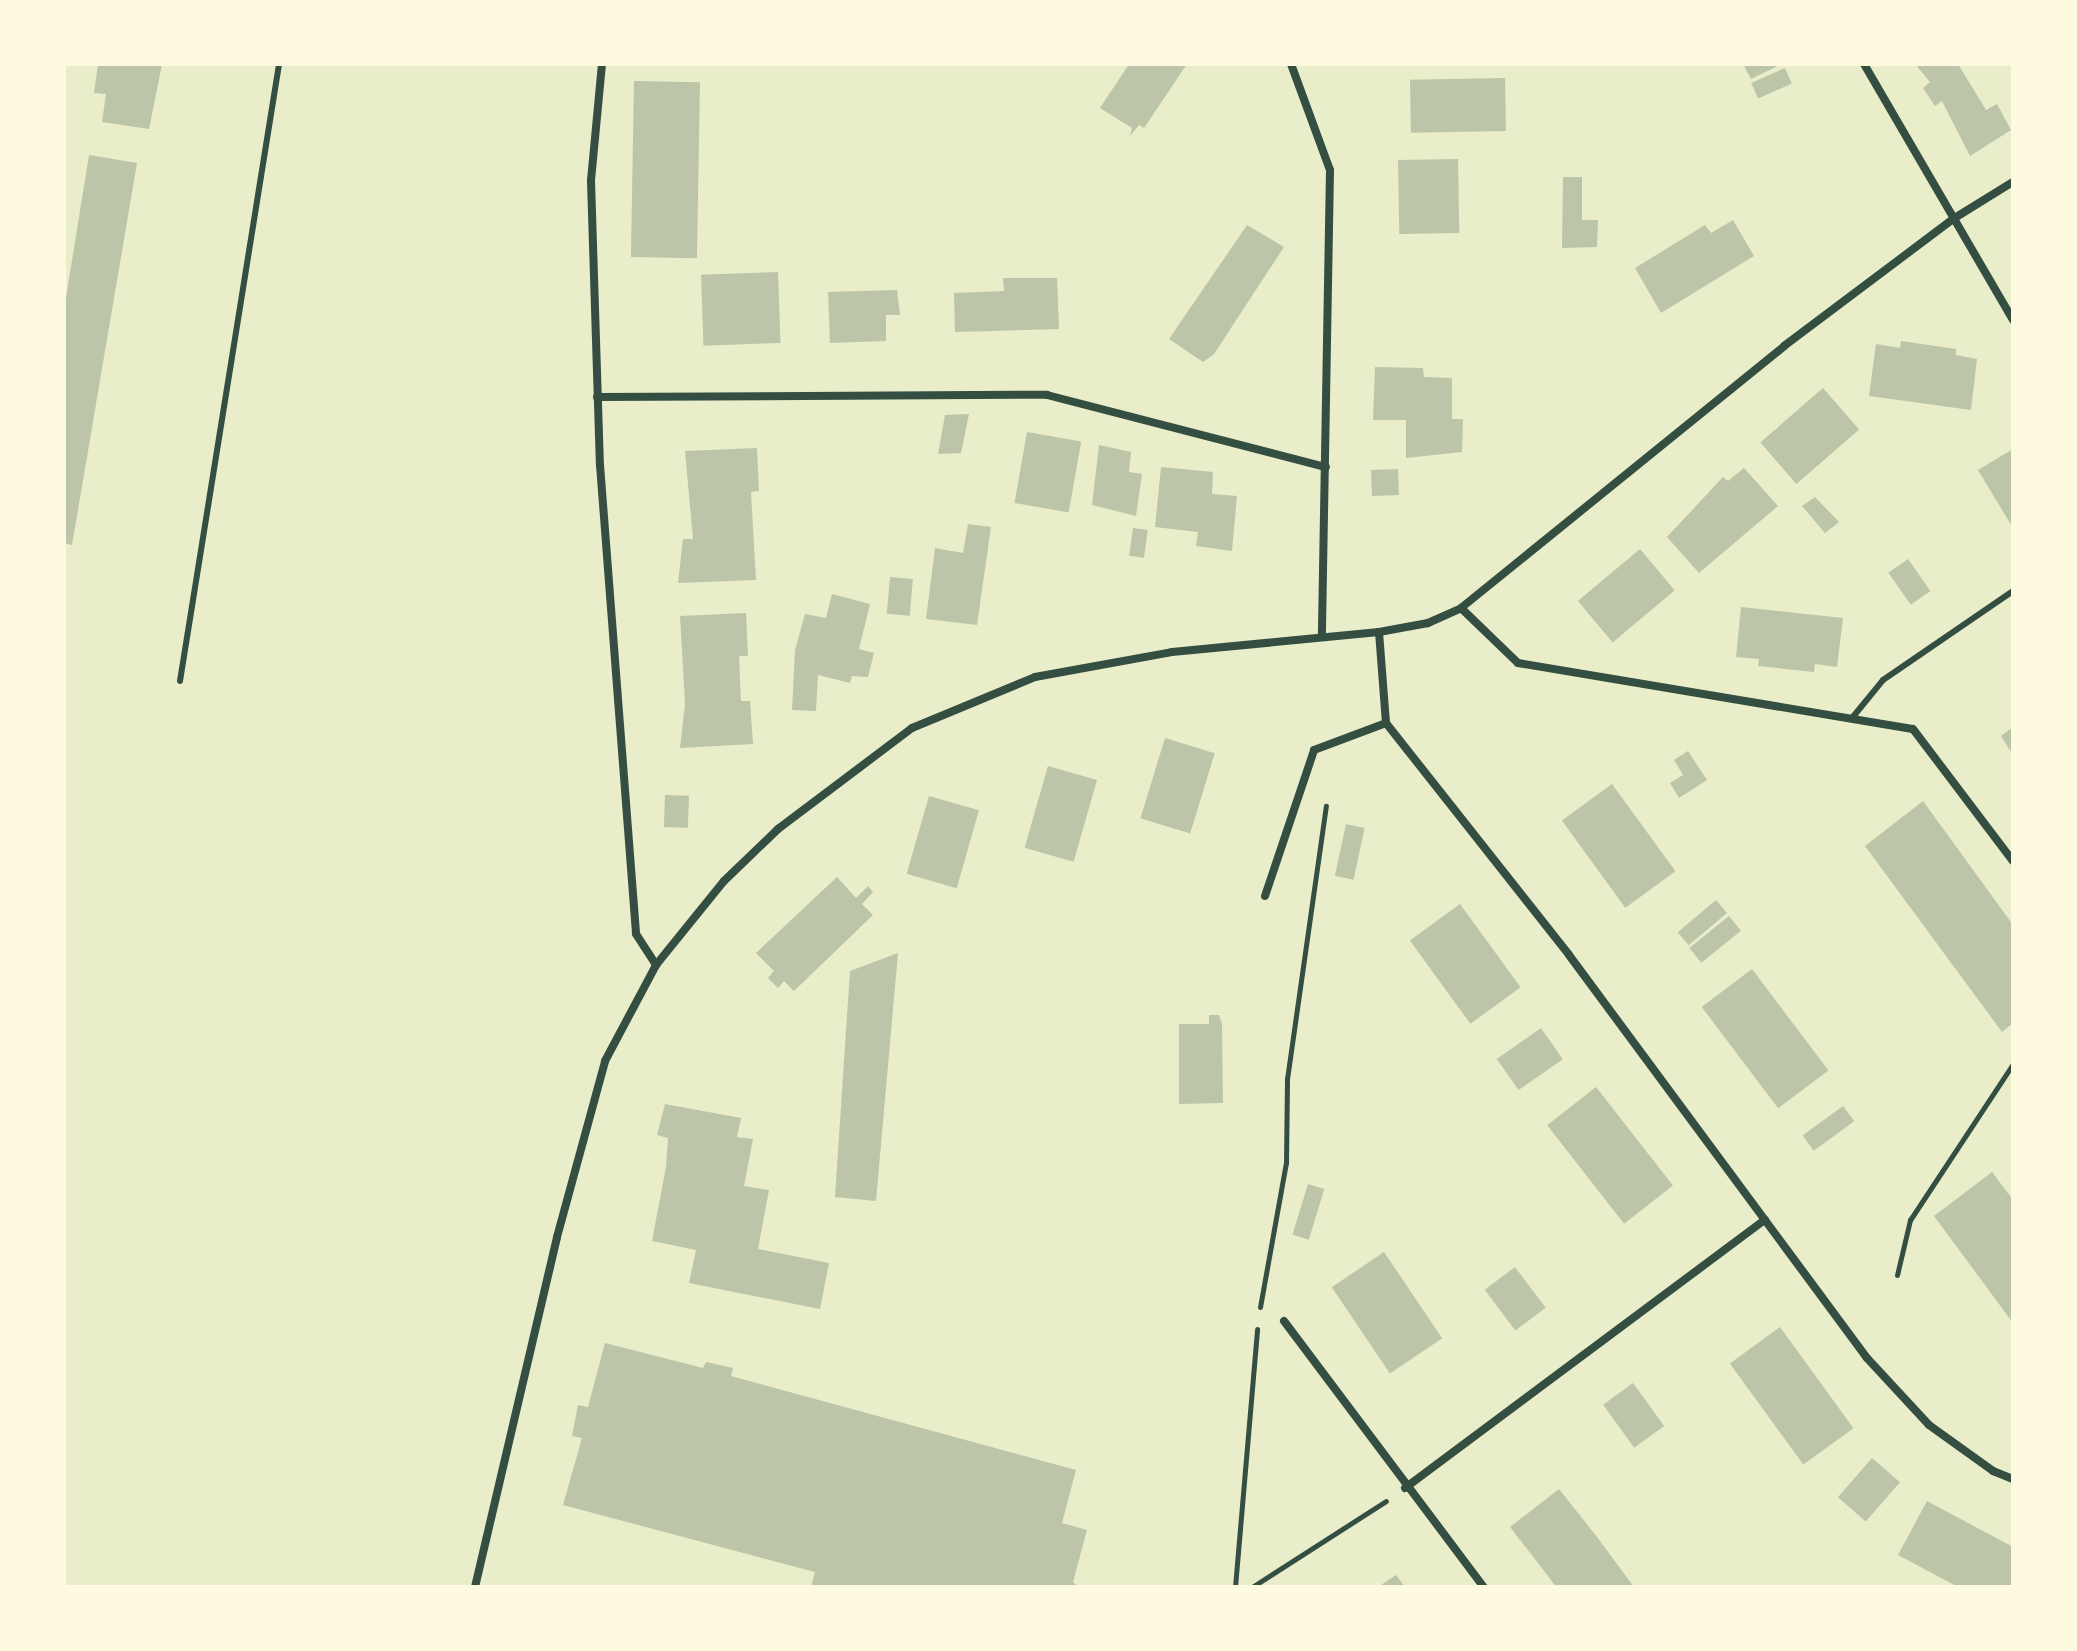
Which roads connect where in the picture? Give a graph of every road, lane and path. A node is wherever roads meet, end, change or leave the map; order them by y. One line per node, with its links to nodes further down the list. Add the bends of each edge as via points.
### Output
1 (279, 64): 14 (lane)
2 (602, 64): 8 (street, via 591,181)
3 (1291, 64): 9 (street, via 1330,170)
4 (1864, 64): 6 (street)
5 (2013, 182): 6 (street)
6 (1953, 219): 7 (street); 11 (street, via 1784,346)
7 (2013, 320)
8 (597, 397): 9 (street, via 1047,395); 20 (street, via 636,934)
9 (1326, 467): 13 (street)
10 (2013, 591): 15 (lane, via 1883,680)
11 (1461, 608): 12 (street, via 1428,623); 15 (street, via 1518,663)
12 (1379, 632): 13 (street); 16 (street)
13 (1322, 637): 20 (street, via 1172,652 1035,677 912,728 778,829 724,881)
14 (180, 681)
15 (1852, 718): 18 (street, via 1913,729)
16 (1386, 723): 17 (street); 22 (street, via 1569,955)
17 (1314, 750): 19 (street); 28 (path, via 1329,776 1287,1079 1286,1163 1258,1315)
18 (2013, 861)
19 (1265, 896)
20 (656, 965): 27 (street, via 605,1061 557,1237)
21 (2013, 1064): 23 (path, via 1910,1220)
22 (1765, 1220): 25 (street, via 1867,1358 1929,1425 1993,1471); 26 (street)
23 (1897, 1275)
24 (1284, 1321): 26 (street)
25 (2013, 1479)
26 (1405, 1488): 29 (path); 30 (street)
27 (475, 1587)
28 (1235, 1587)
29 (1252, 1587)
30 (1484, 1587)

